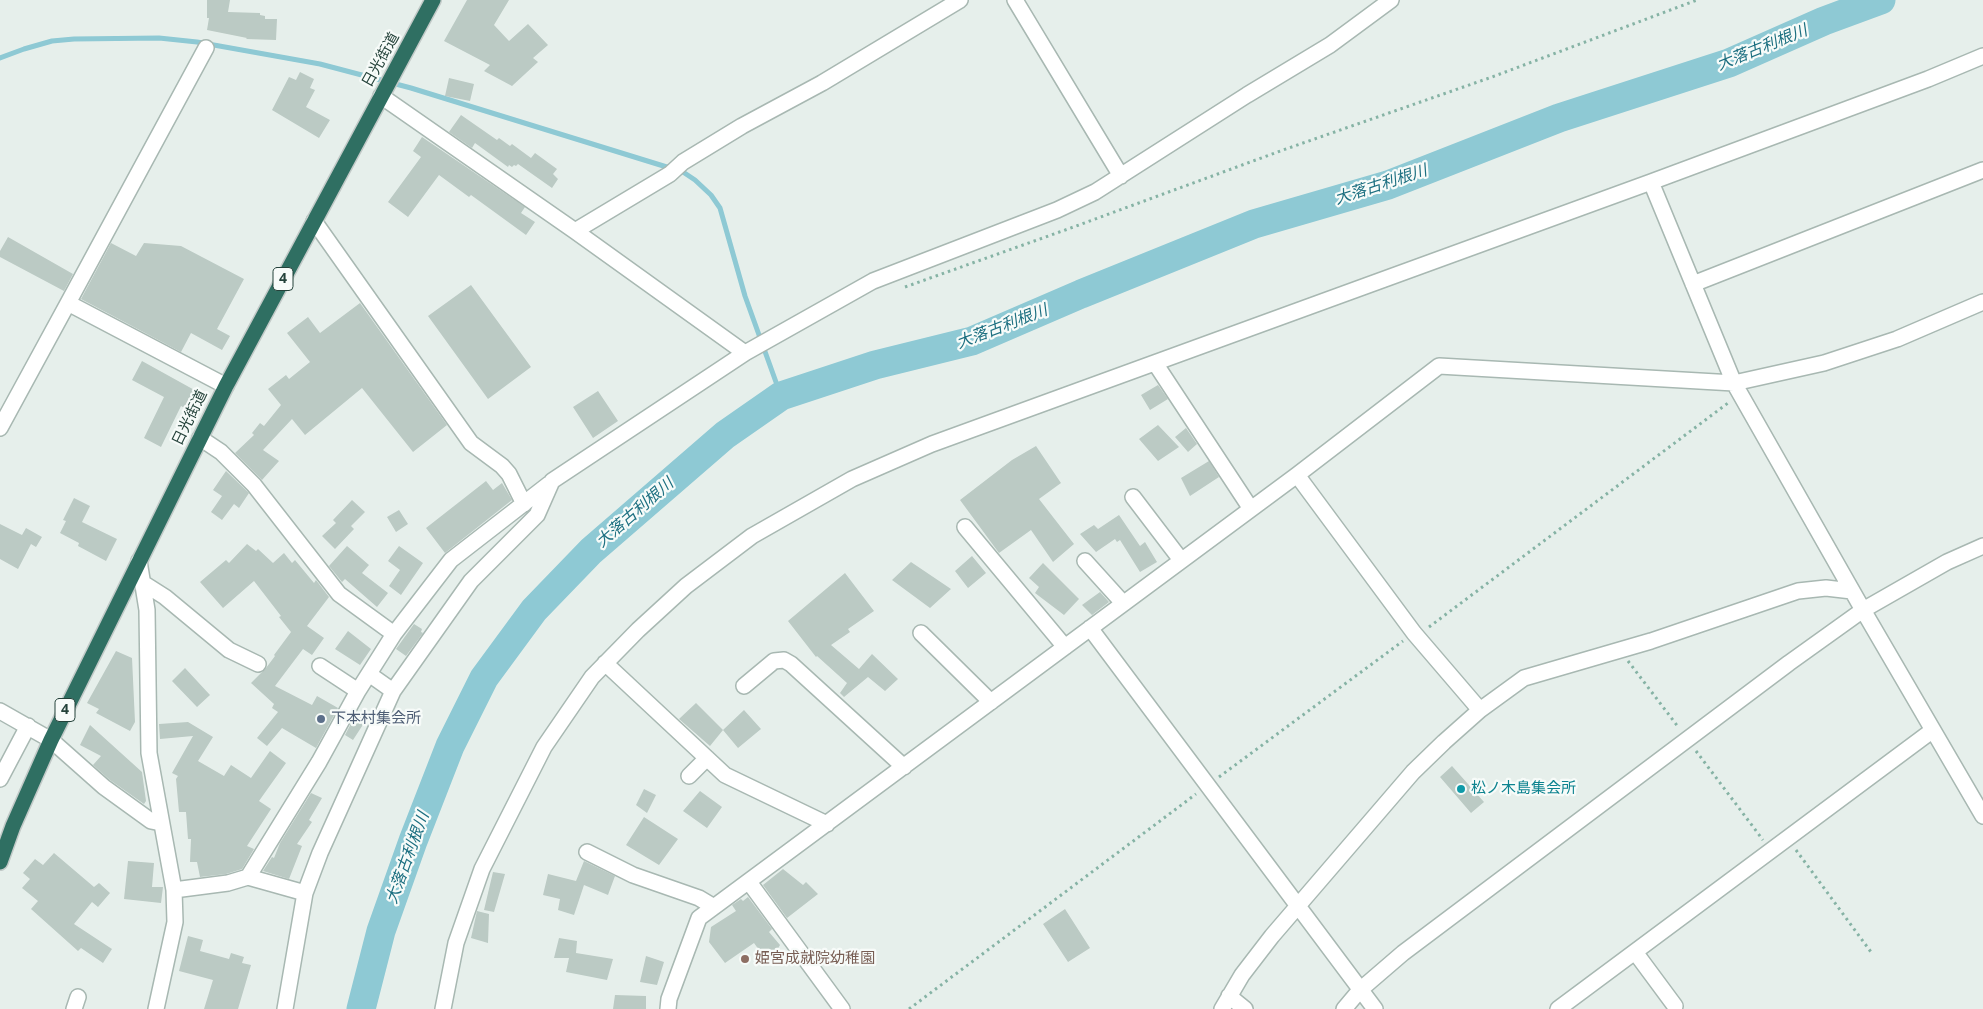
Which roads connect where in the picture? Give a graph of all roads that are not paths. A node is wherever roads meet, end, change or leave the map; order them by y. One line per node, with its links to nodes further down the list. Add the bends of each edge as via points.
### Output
1 (433, 0): 7 (highway, 日光街道 / 4)
2 (960, 0): 12 (street, via 683,162 670,174)
3 (1015, 0): 9 (street)
4 (1391, 0): 9 (street, via 1330,45)
5 (206, 48): 14 (street)
6 (1983, 56): 10 (street)
7 (381, 96): 11 (highway, 日光街道 / 4); 12 (street)
8 (1983, 170): 13 (street)
9 (1121, 176): 16 (street, via 1057,210 873,281)
10 (1651, 182): 13 (street); 17 (street)
11 (314, 221): 18 (highway, 日光街道 / 4); 25 (street, via 471,443 509,474)
12 (575, 231): 16 (street)
13 (1693, 284): 19 (street)
14 (68, 303): 18 (street); 20 (street)
15 (1982, 304): 19 (street, via 1897,339)
16 (745, 353): 23 (street)
17 (1156, 363): 26 (street); 40 (street, via 932,444 852,479 752,536 686,586)
18 (226, 386): 21 (highway, 日光街道 / 4)
19 (1738, 388): 22 (street, via 1439,366); 33 (street)
20 (0, 428)
21 (200, 438): 30 (highway, 日光街道 / 4); 38 (street, via 221,452 254,485 339,594)
22 (1297, 475): 26 (street); 48 (street, via 1415,634)
23 (552, 481): 25 (street); 46 (street, via 537,515 471,581)
24 (1133, 497): 29 (street)
25 (524, 504): 38 (street, via 451,560)
26 (1251, 509): 29 (street)
27 (965, 527): 39 (street)
28 (1983, 546): 35 (street, via 1947,562)
29 (1181, 560): 34 (street)
30 (138, 561): 32 (street); 52 (highway, 日光街道 / 4)
31 (1085, 561): 34 (street)
32 (143, 583): 41 (street, via 229,650); 58 (street, via 147,610 149,753)
33 (1852, 591): 35 (street); 48 (street, via 1826,588 1798,591 1651,641 1524,678)
34 (1122, 603): 36 (street)
35 (1863, 610): 51 (street); 69 (street, via 1411,947)
36 (1090, 628): 39 (street); 67 (street)
37 (921, 633): 47 (street)
38 (394, 634): 43 (street)
39 (1065, 647): 47 (street)
40 (605, 663): 53 (street); 74 (street, via 592,676 544,747 482,869 456,943)
41 (258, 664)
42 (320, 666): 45 (street)
43 (369, 674): 45 (street); 46 (street)
44 (744, 686): 54 (street, via 774,661 784,660)
45 (358, 691): 62 (street, via 319,762)
46 (393, 691): 65 (street)
47 (991, 702): 54 (street)
48 (1480, 710): 67 (street, via 1413,772)
49 (0, 711): 50 (street)
50 (28, 726): 52 (street); 56 (street)
51 (1933, 730): 57 (street); 68 (street)
52 (50, 740): 58 (street, via 104,787 151,821); 61 (highway, 日光街道 / 4)
53 (707, 758): 55 (street); 59 (street, via 725,775)
54 (904, 767): 59 (street)
55 (689, 776)
56 (0, 778)
57 (1983, 816)
58 (161, 823): 64 (street)
59 (827, 824): 63 (street)
60 (587, 852): 66 (street, via 633,875 699,898)
61 (0, 862)
62 (248, 877): 64 (street, via 228,884); 65 (street)
63 (748, 882): 66 (street); 76 (street)
64 (174, 890): 72 (street, via 175,922)
65 (305, 893): 73 (street)
66 (714, 907): 75 (street, via 699,918)
67 (1299, 907): 69 (street); 70 (street, via 1242,975)
68 (1635, 952): 71 (street); 80 (street)
69 (1360, 990): 78 (street); 79 (street)
70 (1226, 1002): 77 (street)
71 (1675, 1006)
72 (156, 1009)
73 (285, 1009)
74 (443, 1009)
75 (668, 1009)
76 (842, 1009)
77 (1245, 1009)
78 (1344, 1009)
79 (1374, 1009)
80 (1558, 1009)

